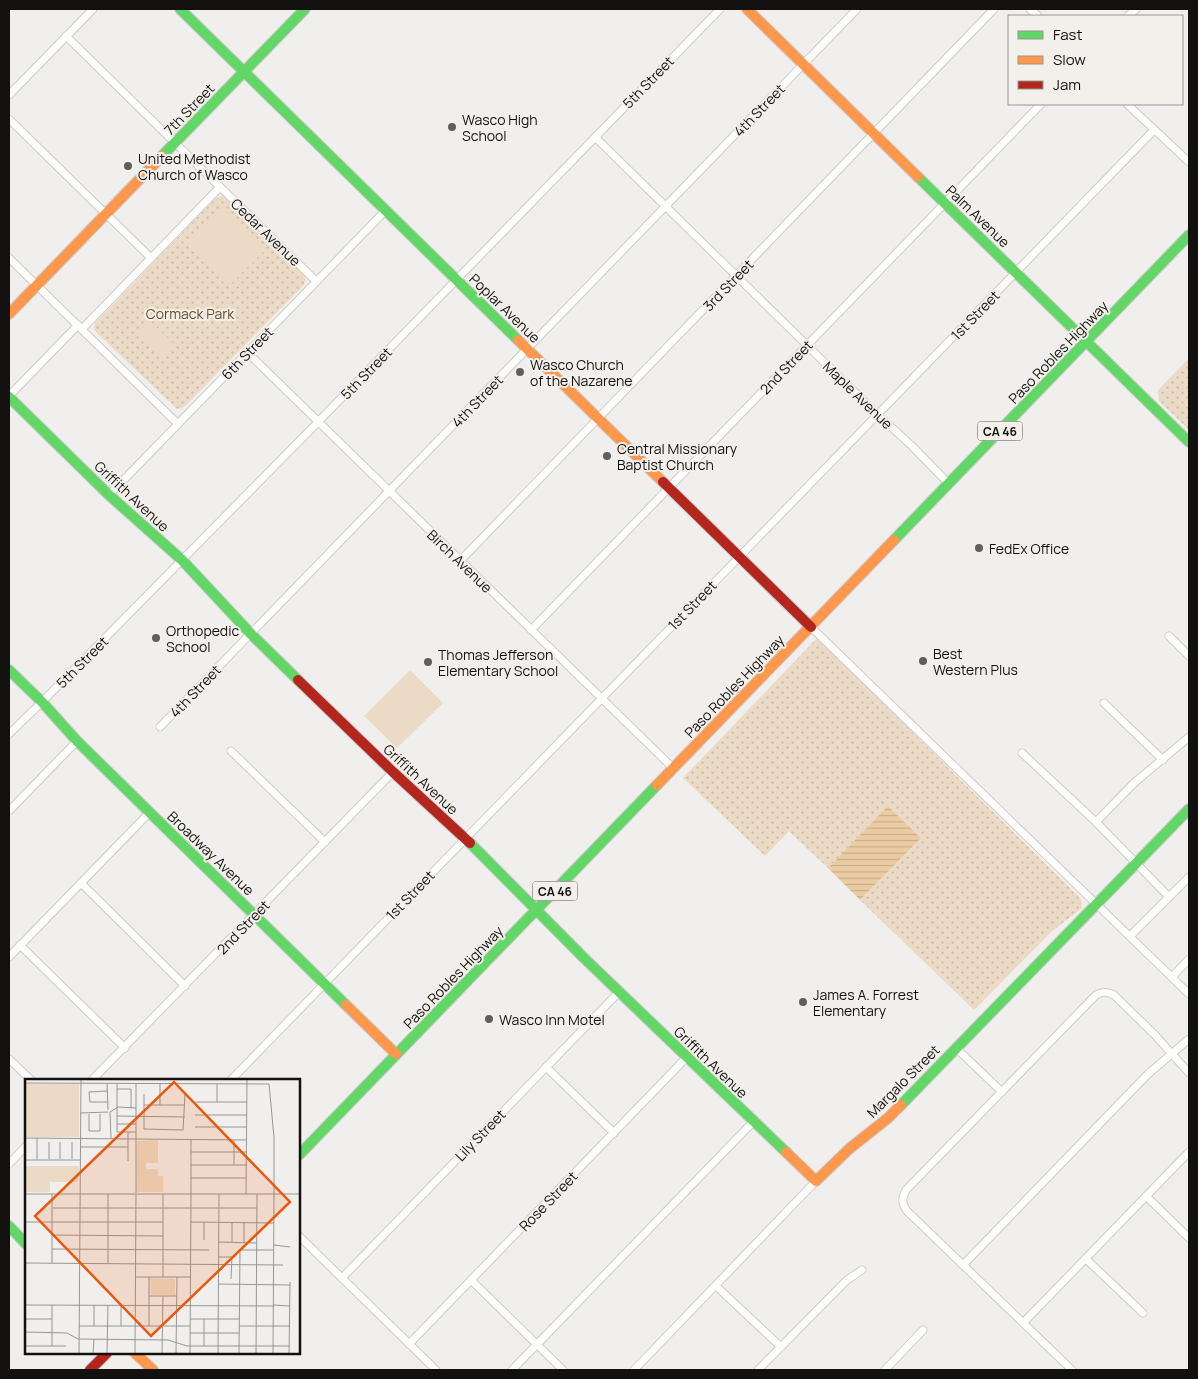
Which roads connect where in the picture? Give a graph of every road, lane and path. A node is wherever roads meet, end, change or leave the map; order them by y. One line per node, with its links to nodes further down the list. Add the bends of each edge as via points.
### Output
1 (93, 9): 8 (street)
2 (180, 9): 10 (main road, Poplar Avenue)
3 (305, 9): 10 (main road, 7th Street)
4 (720, 9): 17 (street, 5th Street)
5 (747, 9): 9 (main road, Palm Avenue)
6 (857, 9): 9 (street, 4th Street)
7 (994, 9): 16 (street, 3rd Street)
8 (66, 36): 11 (street); 18 (street, Cedar Avenue)
9 (803, 64): 16 (main road, Palm Avenue); 22 (street, 4th Street)
10 (244, 72): 18 (main road, 7th Street); 23 (main road, Poplar Avenue)
11 (9, 95)
12 (1040, 105): 21 (street, 2nd Street)
13 (1128, 105): 15 (street)
14 (9, 119): 24 (street)
15 (1154, 130): 19 (street); 28 (street, 1st Street)
16 (874, 134): 21 (main road, Palm Avenue); 29 (street, 3rd Street)
17 (595, 137): 22 (street, Maple Avenue); 30 (street, 5th Street)
18 (175, 143): 20 (street, Cedar Avenue); 24 (main road, 7th Street)
19 (1189, 162)
20 (220, 187): 27 (street); 31 (street, Cedar Avenue)
21 (945, 203): 28 (main road, Palm Avenue); 36 (street, 2nd Street)
22 (666, 207): 29 (street, Maple Avenue); 37 (street, 4th Street)
23 (386, 210): 30 (main road, Poplar Avenue); 31 (street, 6th Street)
24 (106, 214): 27 (street); 32 (main road, 7th Street)
25 (1189, 235): 35 (main road, Paso Robles Highway / CA 46)
26 (9, 258): 32 (street)
27 (151, 258): 34 (street)
28 (1016, 273): 35 (main road, Palm Avenue); 40 (street, 1st Street)
29 (736, 276): 36 (street, Maple Avenue); 41 (street, 3rd Street)
30 (456, 280): 37 (main road, Poplar Avenue); 42 (street, 5th Street)
31 (316, 281): 38 (street, 6th Street)
32 (37, 285): 33 (main road, 7th Street); 34 (street)
33 (9, 314)
34 (80, 327): 39 (street); 43 (street)
35 (1087, 342): 44 (main road, Palm Avenue); 45 (main road, Paso Robles Highway / CA 46)
36 (807, 346): 40 (street, Maple Avenue); 46 (street, 2nd Street)
37 (527, 349): 41 (main road, Poplar Avenue); 47 (street, 4th Street)
38 (247, 352): 42 (street, Birch Avenue); 43 (street, 6th Street)
39 (9, 396): 48 (main road, Griffith Avenue)
40 (878, 415): 45 (street, Maple Avenue); 49 (street, 1st Street)
41 (598, 418): 46 (main road, Poplar Avenue); 51 (street, 3rd Street)
42 (318, 422): 47 (street, Birch Avenue); 50 (street, 5th Street)
43 (178, 424): 48 (street, 6th Street)
44 (1189, 442)
45 (949, 484): 52 (main road, Paso Robles Highway / CA 46)
46 (669, 488): 49 (main road, Poplar Avenue); 53 (street, 2nd Street)
47 (389, 491): 51 (street, Birch Avenue); 54 (street, 4th Street)
48 (109, 495): 50 (main road, Griffith Avenue)
49 (739, 557): 52 (main road, Poplar Avenue); 58 (street, 1st Street)
50 (182, 560): 54 (main road, Griffith Avenue); 59 (street, 5th Street)
51 (460, 561): 53 (street, Birch Avenue)
52 (811, 627): 68 (main road, Paso Robles Highway / CA 46); 80 (street)
53 (531, 630): 58 (street, Birch Avenue)
54 (251, 634): 61 (street, 4th Street); 69 (main road, Griffith Avenue)
55 (1169, 636): 56 (street)
56 (1189, 656)
57 (9, 670): 59 (main road, Broadway Avenue)
58 (602, 697): 68 (street, Birch Avenue); 74 (street, 1st Street)
59 (42, 702): 62 (street, 5th Street); 64 (main road, Broadway Avenue)
60 (1104, 703): 67 (street)
61 (160, 727)
62 (9, 734)
63 (1189, 737): 67 (street)
64 (77, 741): 70 (street); 72 (main road, Broadway Avenue)
65 (231, 751): 75 (street)
66 (1022, 753): 73 (street)
67 (1162, 760): 73 (street)
68 (674, 768): 81 (main road, Paso Robles Highway / CA 46)
69 (393, 772): 74 (main road, Griffith Avenue); 75 (street, 2nd Street)
70 (10, 809)
71 (1189, 809): 76 (main road, Margalo Street)
72 (150, 812): 78 (street); 82 (main road, Broadway Avenue)
73 (1096, 822): 76 (street)
74 (465, 838): 81 (main road, Griffith Avenue); 88 (street, 1st Street)
75 (324, 842): 82 (street, 2nd Street)
76 (1136, 864): 79 (street); 80 (main road, Margalo Street)
77 (1189, 877): 79 (street)
78 (81, 882): 84 (street); 89 (street)
79 (1170, 897): 83 (street)
80 (1097, 904): 83 (street); 94 (main road, Margalo Street)
81 (537, 910): 90 (main road, Griffith Avenue); 95 (main road, Paso Robles Highway / CA 46)
82 (254, 915): 88 (main road, Broadway Avenue); 89 (street, 2nd Street)
83 (1130, 936): 87 (street)
84 (20, 945): 85 (street); 93 (street)
85 (9, 957)
86 (1189, 959): 87 (street)
87 (1172, 977): 91 (street)
88 (325, 984): 95 (main road, Broadway Avenue); 103 (street, 1st Street)
89 (186, 986): 93 (street, 2nd Street)
90 (619, 992): 97 (main road, Griffith Avenue); 99 (street, Lily Street)
91 (1189, 994)
92 (1189, 1039): 96 (street)
93 (125, 1048): 102 (street, 2nd Street)
94 (956, 1048): 104 (street); 111 (main road, Margalo Street, via 888,1118)
95 (396, 1054): 109 (main road, Paso Robles Highway / CA 46)
96 (1172, 1054): 100 (street); 104 (street, via 1114,995 1105,992 1096,995); 118 (street, via 1148,1074)
97 (687, 1057): 105 (main road, Griffith Avenue); 106 (street, Rose Street)
98 (9, 1059): 101 (street)
99 (546, 1067): 106 (street); 120 (street, Lily Street)
100 (1189, 1073)
101 (30, 1079)
102 (93, 1079)
103 (232, 1079)
104 (1002, 1092): 118 (street, via 906,1190 903,1202 908,1212)
105 (754, 1121): 111 (main road, Griffith Avenue); 127 (street)
106 (614, 1133): 121 (street, Rose Street)
107 (25, 1147): 110 (street)
108 (1189, 1152): 112 (street)
109 (300, 1154)
110 (9, 1164)
111 (816, 1181): 122 (street, Margalo Street)
112 (1146, 1196): 115 (street); 117 (street)
113 (9, 1226): 116 (main road)
114 (300, 1237): 120 (street)
115 (1189, 1238)
116 (25, 1243)
117 (1086, 1259): 123 (street); 124 (street)
118 (963, 1265): 124 (street)
119 (862, 1270): 128 (street, via 847,1280)
120 (342, 1278): 126 (street)
121 (471, 1280): 126 (street, Rose Street); 127 (street)
122 (716, 1286): 128 (street); 136 (street, Margalo Street)
123 (1142, 1313)
124 (1023, 1324): 139 (street)
125 (923, 1330): 138 (street)
126 (409, 1344): 133 (street)
127 (537, 1345): 134 (street); 135 (street)
128 (781, 1347): 137 (street)
129 (106, 1354): 131 (main road)
130 (136, 1354): 132 (main road)
131 (90, 1370)
132 (153, 1370)
133 (436, 1370)
134 (512, 1370)
135 (564, 1370)
136 (634, 1370)
137 (758, 1370)
138 (885, 1370)
139 (1072, 1370)

